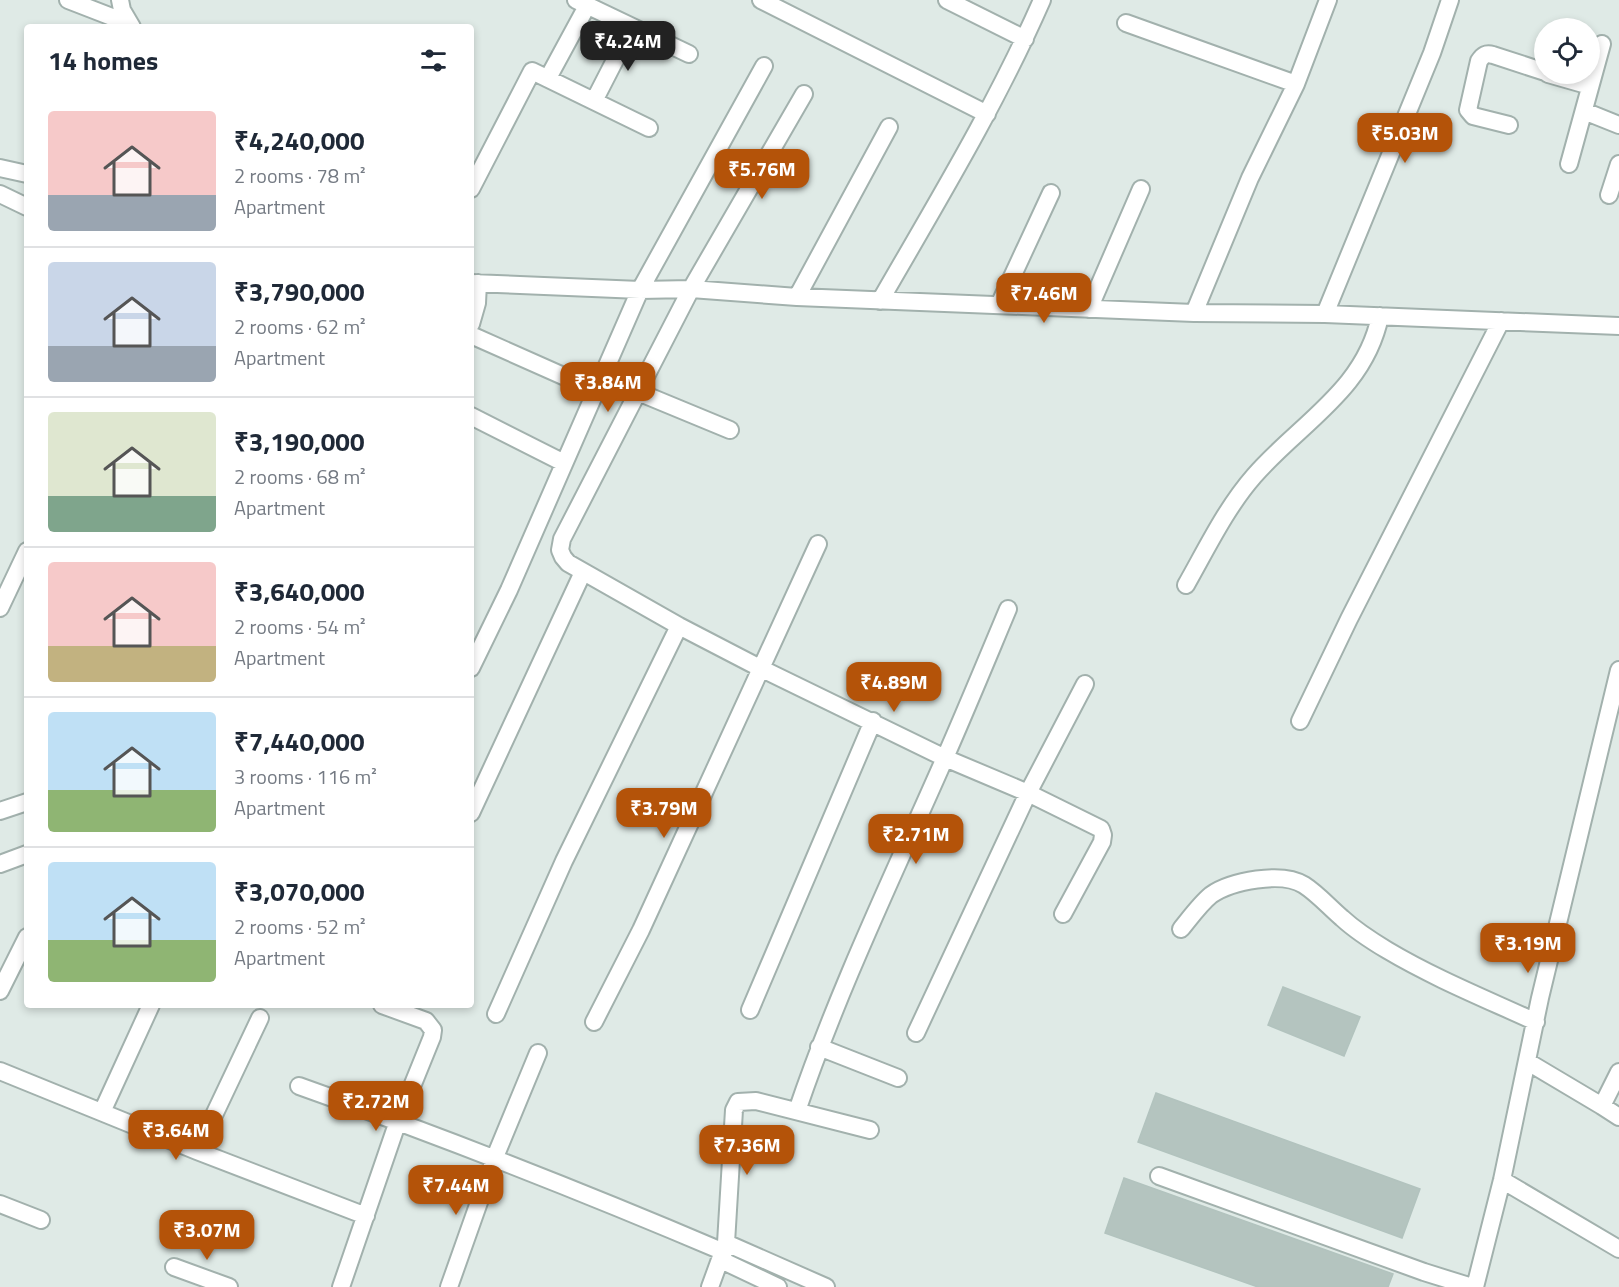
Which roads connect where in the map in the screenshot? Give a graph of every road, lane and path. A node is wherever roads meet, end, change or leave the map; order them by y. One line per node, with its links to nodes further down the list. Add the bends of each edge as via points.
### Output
1 (68, 0): 10 (street)
2 (120, 0): 11 (street)
3 (761, 0): 25 (street)
4 (947, 0): 13 (street)
5 (1042, 0): 13 (street)
6 (1328, 0): 19 (street)
7 (1450, 0): 49 (street)
8 (582, 3): 12 (street); 18 (street)
9 (1125, 23): 19 (street)
10 (126, 24)
11 (130, 24)
12 (632, 27): 15 (street); 23 (street)
13 (1025, 39): 25 (street)
14 (1602, 44): 21 (street)
15 (689, 54)
16 (764, 66): 42 (street)
17 (1534, 69): 26 (street, via 1488,54 1479,61 1468,110 1473,116)
18 (548, 78): 23 (street); 34 (street, via 532,70)
19 (1296, 84): 47 (street, via 1250,178)
20 (1583, 84): 21 (street)
21 (1590, 86): 24 (street)
22 (804, 94): 41 (street)
23 (594, 101): 29 (street)
24 (1584, 111): 27 (street); 31 (street)
25 (987, 114): 44 (street)
26 (1509, 125)
27 (1619, 125)
28 (890, 127): 43 (street)
29 (649, 128)
30 (1619, 164): 38 (street)
31 (1569, 165)
32 (0, 168): 33 (street)
33 (24, 173)
34 (474, 183)
35 (1141, 189): 46 (street)
36 (1052, 193): 45 (street)
37 (0, 194): 39 (street)
38 (1609, 195)
39 (24, 206)
40 (474, 283): 42 (street); 48 (street)
41 (691, 289): 42 (street); 43 (street); 55 (street)
42 (640, 290): 54 (street)
43 (797, 297): 44 (street)
44 (880, 301): 45 (street)
45 (999, 305): 46 (street)
46 (1089, 309): 47 (street)
47 (1194, 313): 49 (street)
48 (474, 314)
49 (1325, 314): 50 (street)
50 (1380, 316): 51 (street); 62 (street, via 1376,336 1358,371 1255,475 1216,531)
51 (1501, 321): 52 (street); 71 (street)
52 (1619, 326)
53 (474, 336): 54 (street)
54 (597, 391): 58 (street)
55 (638, 392): 57 (street); 61 (street, via 562,540 563,557)
56 (474, 418): 58 (street)
57 (730, 430)
58 (564, 463): 66 (street)
59 (818, 544): 67 (street)
60 (24, 558): 63 (street)
61 (583, 572): 65 (street); 75 (street)
62 (1186, 585)
63 (0, 608)
64 (1008, 609): 72 (street)
65 (679, 626): 67 (street); 86 (street, via 564,861)
66 (474, 660)
67 (760, 668): 70 (street); 88 (street, via 641,930)
68 (1619, 670): 89 (street)
69 (1085, 684): 73 (street)
70 (873, 721): 72 (street); 85 (street)
71 (1300, 722)
72 (945, 758): 73 (street); 91 (street)
73 (1028, 793): 79 (street, via 1101,829 1103,835); 90 (street)
74 (24, 803): 76 (street)
75 (474, 807)
76 (0, 811)
77 (24, 855): 78 (street)
78 (0, 864)
79 (1063, 914)
80 (1180, 929): 89 (street, via 1221,889 1273,878 1302,884 1342,919 1387,950)
81 (24, 943): 82 (street)
82 (0, 991)
83 (150, 1008): 100 (street)
84 (390, 1008): 102 (street, via 426,1021 433,1030)
85 (750, 1010)
86 (496, 1014)
87 (260, 1018): 104 (street)
88 (594, 1022)
89 (1536, 1022): 93 (street)
90 (916, 1033)
91 (819, 1047): 96 (street); 99 (street)
92 (538, 1053): 105 (street)
93 (1528, 1062): 98 (street); 107 (street)
94 (0, 1071): 100 (street)
95 (1619, 1072): 98 (street)
96 (898, 1078)
97 (299, 1086): 102 (street)
98 (1602, 1106): 101 (street)
99 (797, 1111): 103 (street); 112 (street, via 756,1101 738,1102 734,1110)
100 (102, 1112): 104 (street)
101 (1619, 1118)
102 (398, 1121): 105 (street); 109 (street)
103 (870, 1130)
104 (197, 1151): 109 (street)
105 (495, 1157): 112 (street); 116 (street)
106 (1159, 1176): 120 (street)
107 (1502, 1180): 111 (street); 120 (street)
108 (0, 1203): 110 (street)
109 (366, 1216): 115 (street)
110 (41, 1220)
111 (1619, 1249)
112 (723, 1252): 117 (street); 118 (street); 119 (street)
113 (174, 1268): 114 (street)
114 (229, 1287)
115 (341, 1287)
116 (449, 1287)
117 (711, 1287)
118 (778, 1287)
119 (826, 1287)
120 (1473, 1287)

